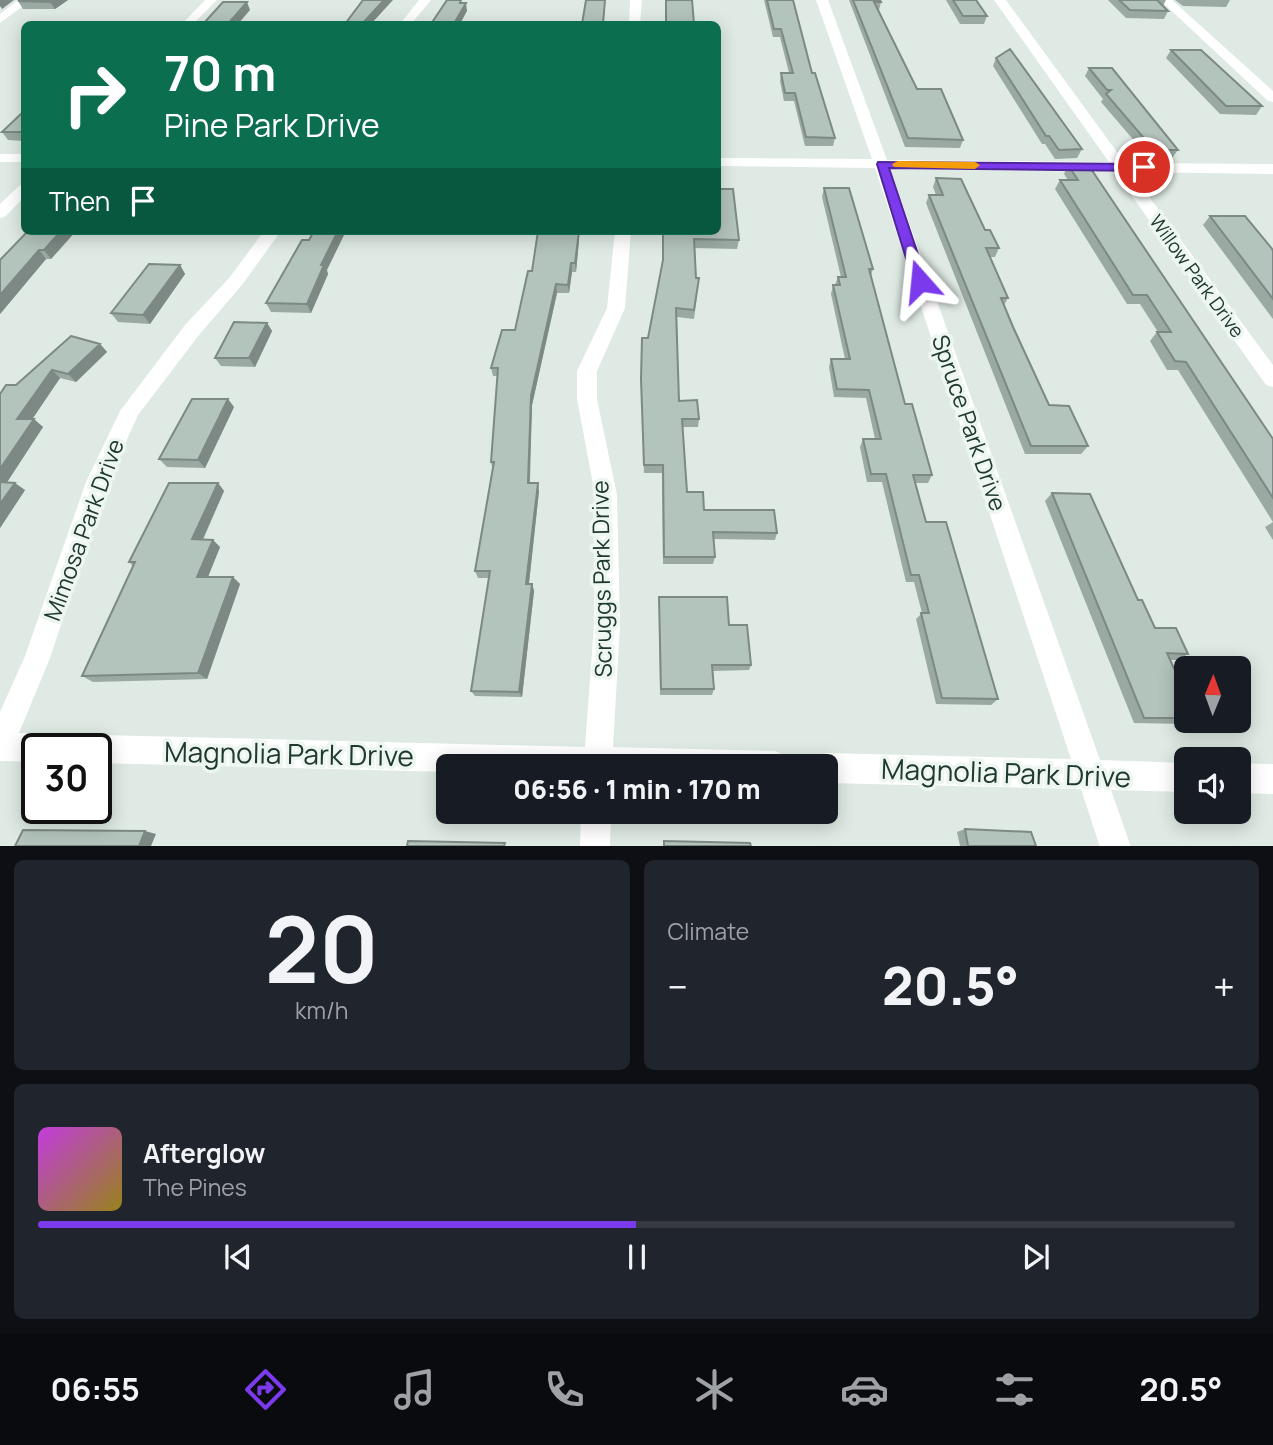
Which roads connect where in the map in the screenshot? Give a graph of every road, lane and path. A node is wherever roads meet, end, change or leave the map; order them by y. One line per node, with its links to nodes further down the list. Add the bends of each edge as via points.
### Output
1 (25, 0): 8 (street)
2 (211, 0): 9 (street)
3 (425, 0): 10 (street)
4 (636, 0): 11 (street)
5 (822, 0): 16 (street, Spruce Park Drive)
6 (1000, 0): 17 (street, Willow Park Drive)
7 (1166, 0): 12 (street)
8 (0, 20)
9 (190, 21)
10 (408, 21)
11 (635, 21)
12 (1273, 98)
13 (0, 158): 14 (street)
14 (21, 158)
15 (721, 162): 16 (street)
16 (882, 164): 17 (street); 30 (street, Spruce Park Drive)
17 (1118, 167): 18 (street); 23 (street, Willow Park Drive)
18 (1273, 169)
19 (21, 192): 20 (street)
20 (0, 214)
21 (270, 235): 24 (street, Mimosa Park Drive, via 130,411 97,482 37,658)
22 (623, 235): 27 (street, Scruggs Park Drive, via 615,308 587,371 587,399 606,495 607,625)
23 (1273, 380)
24 (0, 746): 25 (street)
25 (21, 747)
26 (112, 749): 28 (street, Magnolia Park Drive)
27 (599, 754)
28 (436, 759)
29 (838, 768): 30 (street, Magnolia Park Drive)
30 (1090, 775): 31 (street, Magnolia Park Drive); 36 (street, Spruce Park Drive)
31 (1174, 777)
32 (1251, 778): 33 (street)
33 (1273, 779)
34 (596, 824): 35 (street)
35 (595, 846)
36 (1116, 846)

